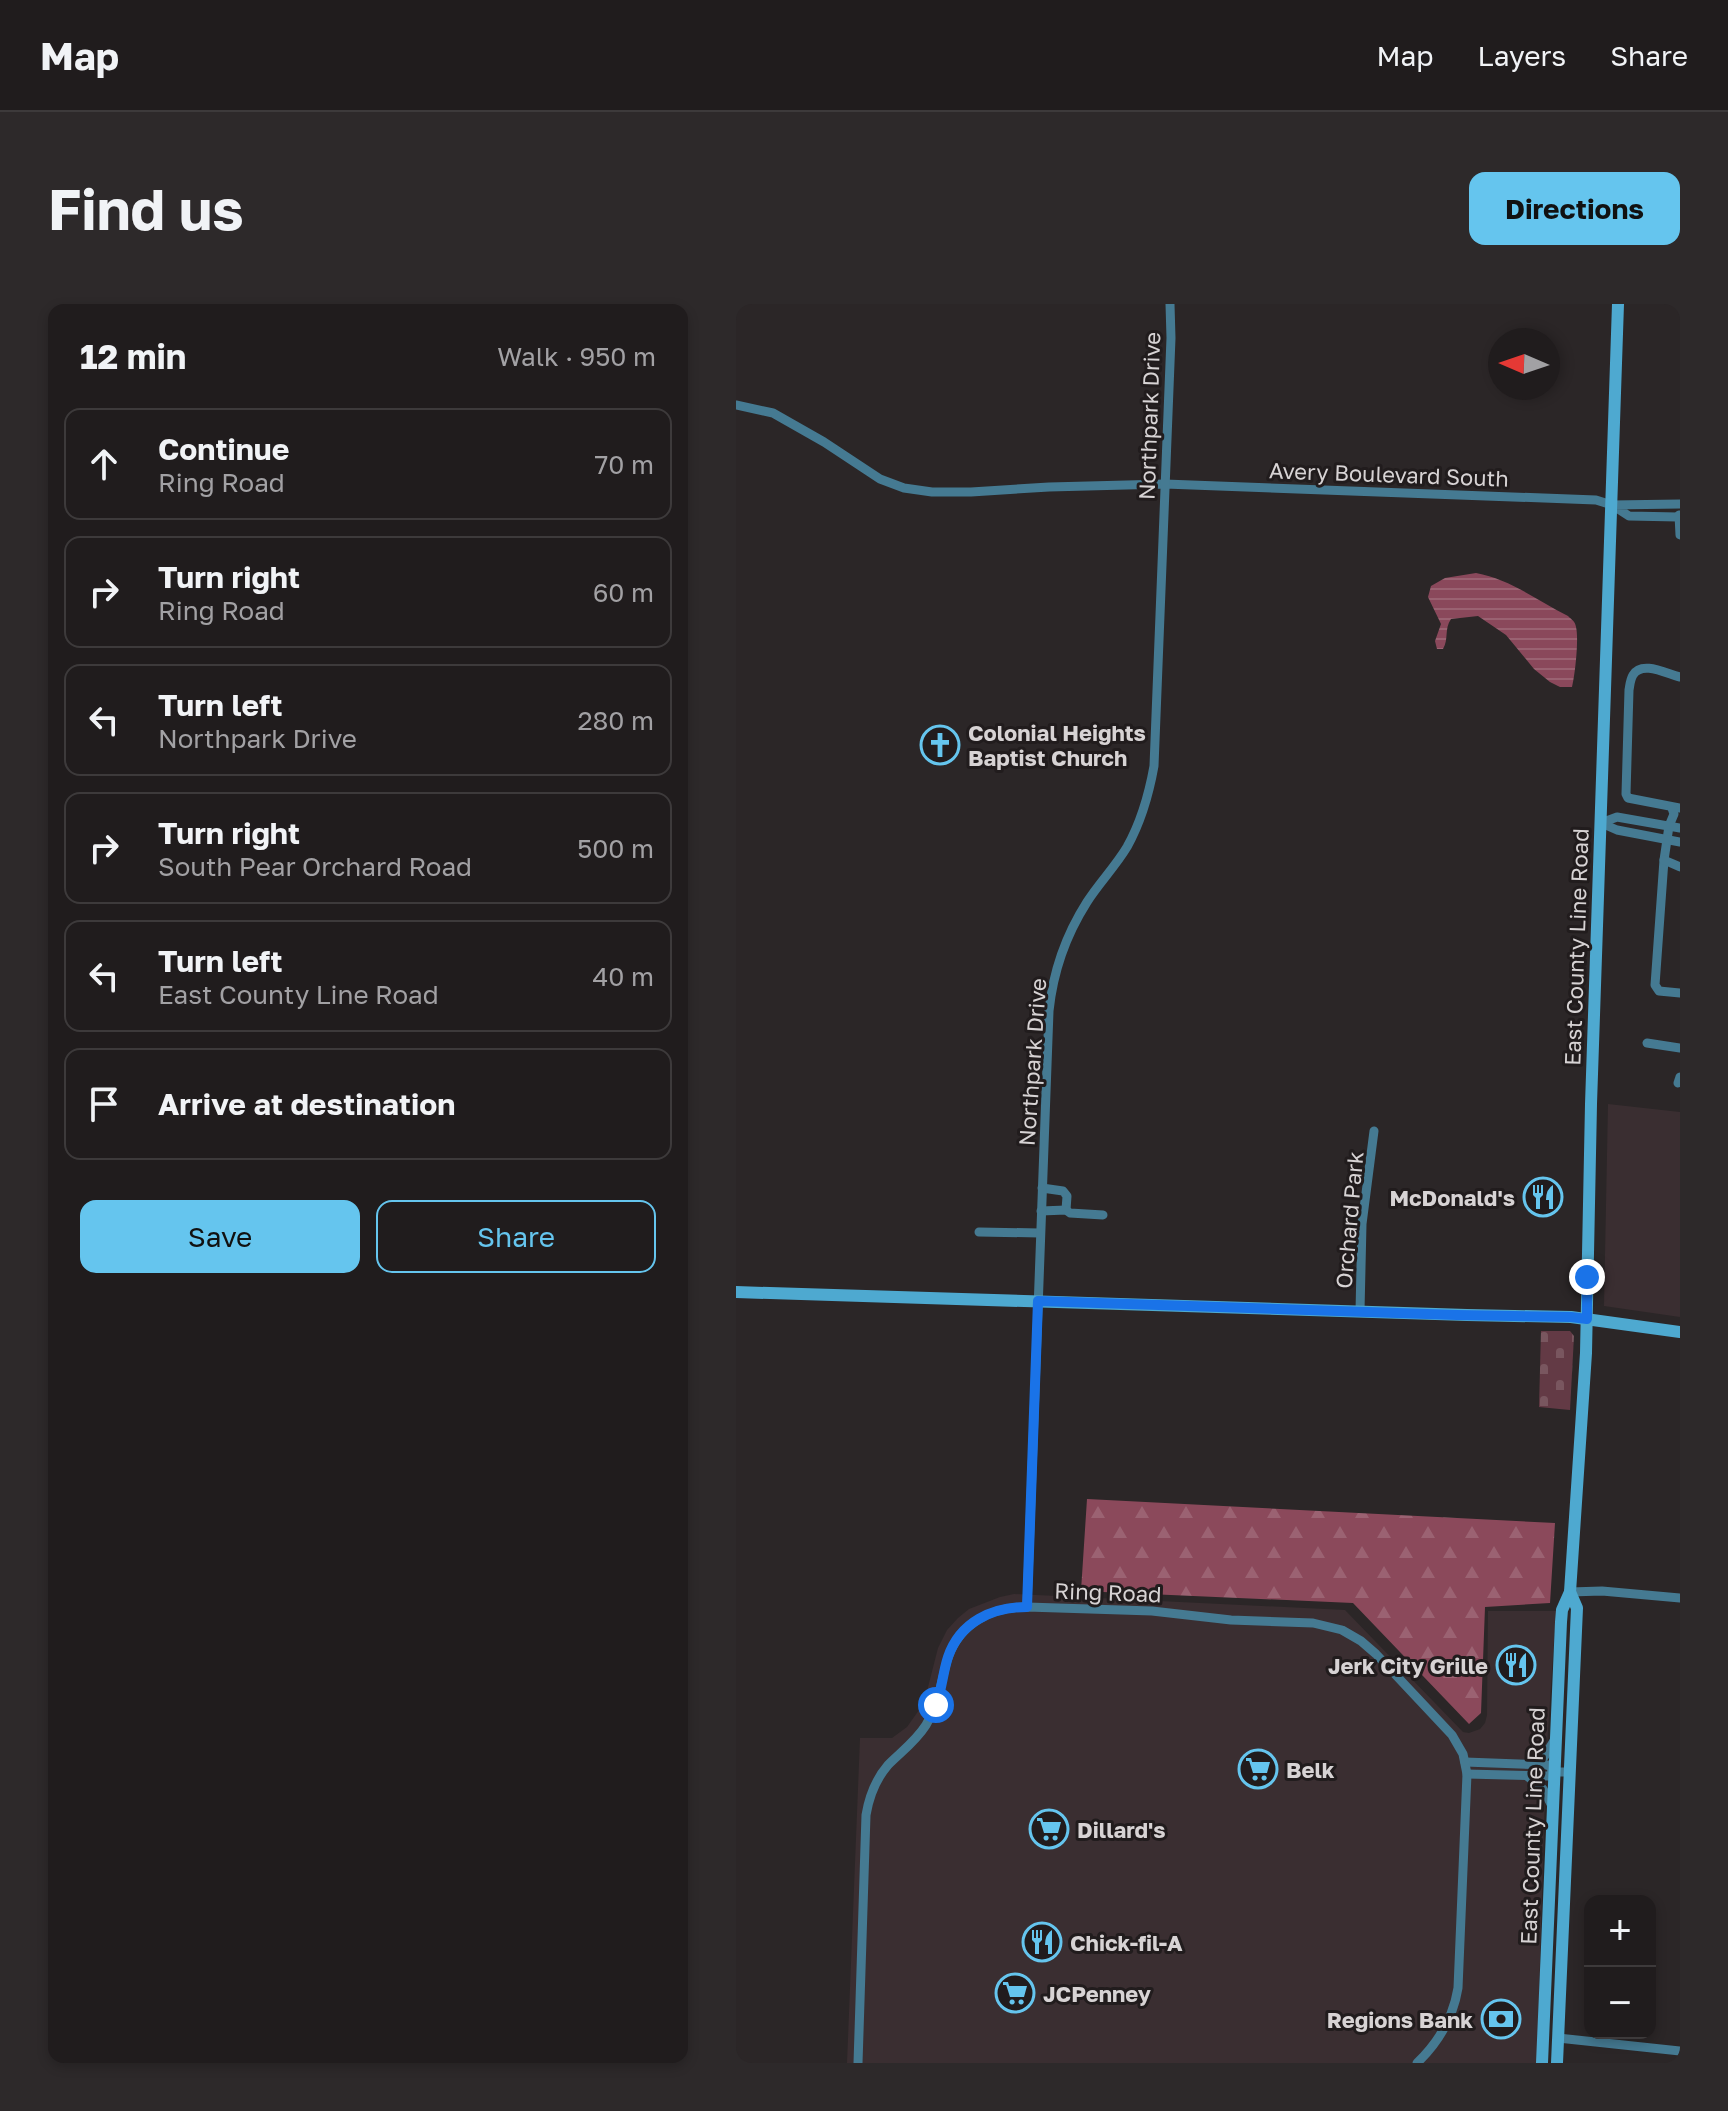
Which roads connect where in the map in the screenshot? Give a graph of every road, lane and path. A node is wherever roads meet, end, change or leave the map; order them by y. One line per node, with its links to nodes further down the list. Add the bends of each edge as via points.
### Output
1 (1170, 304): 4 (street, Northpark Drive)
2 (1618, 304): 6 (main road, East County Line Road)
3 (736, 405): 4 (street, Avery Boulevard South, via 773,413 880,479 912,489 971,492)
4 (1165, 484): 6 (street, Avery Boulevard South, via 1596,500); 21 (street, Northpark Drive, via 1154,766 1128,846 1088,900 1054,978)
5 (1680, 504): 6 (street)
6 (1612, 505): 7 (street, via 1629,516); 11 (main road, East County Line Road)
7 (1679, 514): 8 (street)
8 (1680, 535)
9 (1680, 677): 10 (street, via 1640,669 1629,690 1626,794)
10 (1676, 808): 12 (street)
11 (1601, 823): 12 (street, via 1617,817); 13 (street); 30 (main road, East County Line Road)
12 (1675, 827): 13 (street)
13 (1668, 840): 14 (street); 15 (street)
14 (1680, 842)
15 (1664, 860): 16 (street); 17 (street, via 1655,985 1659,991)
16 (1680, 867)
17 (1680, 993)
18 (1647, 1043): 19 (street)
19 (1680, 1048)
20 (1374, 1131): 29 (street, Orchard Park, via 1362,1224)
21 (1042, 1188): 22 (street, via 1063,1191); 23 (street, Northpark Drive)
22 (1066, 1210): 23 (street); 24 (street)
23 (1041, 1211): 26 (street, Northpark Drive)
24 (1103, 1215)
25 (979, 1232): 26 (street)
26 (1040, 1233): 28 (street, Northpark Drive)
27 (736, 1292): 28 (main road)
28 (1038, 1301): 29 (main road); 34 (street, Northpark Drive)
29 (1360, 1311): 30 (main road)
30 (1587, 1319): 31 (main road); 32 (main road, East County Line Road)
31 (1680, 1332)
32 (1570, 1592): 33 (street); 35 (main road, East County Line Road, via 1562,1610); 39 (main road, East County Line Road, via 1577,1608)
33 (1680, 1598)
34 (1027, 1607): 36 (street, Ring Road, via 1152,1611 1313,1623 1342,1630 1376,1654 1456,1741); 45 (street, Ring Road, via 986,1614 958,1638 926,1724 882,1773 871,1796)
35 (1556, 1738): 37 (street, via 1548,1753); 38 (main road, East County Line Road)
36 (1465, 1762): 37 (street); 40 (street, Ring Road)
37 (1530, 1764): 38 (street, via 1548,1765)
38 (1555, 1772): 39 (street); 41 (street); 42 (main road, East County Line Road)
39 (1570, 1772): 43 (main road, East County Line Road)
40 (1467, 1774): 41 (street); 46 (street, Ring Road, via 1457,1996 1445,2027)
41 (1527, 1776): 42 (street, via 1541,1786)
42 (1553, 1808): 47 (main road, East County Line Road)
43 (1558, 2038): 44 (street); 48 (main road, East County Line Road)
44 (1680, 2051)
45 (858, 2063)
46 (1417, 2063)
47 (1542, 2063)
48 (1557, 2063)

